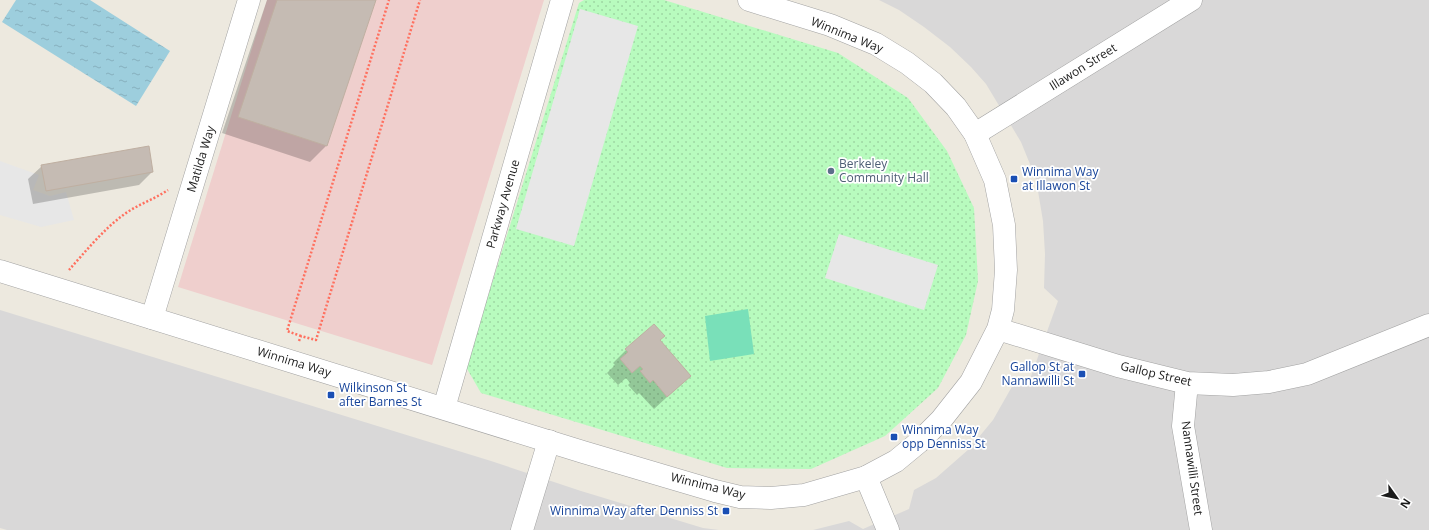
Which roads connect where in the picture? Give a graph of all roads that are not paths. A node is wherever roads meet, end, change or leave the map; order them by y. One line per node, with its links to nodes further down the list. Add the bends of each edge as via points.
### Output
1 (249, 0): 7 (street, Matilda Way)
2 (562, 0): 11 (street, Parkway Avenue)
3 (749, 0): 5 (street, Winnima Way, via 876,44 933,83 956,107)
4 (1191, 0): 5 (street, Illawon Street)
5 (975, 134): 9 (street, Winnima Way, via 995,180 1004,224 1006,270 1003,310)
6 (0, 271): 7 (street, Winnima Way)
7 (152, 318): 11 (street, Winnima Way)
8 (1429, 325): 10 (street, Gallop Street, via 1307,374 1269,382 1233,385)
9 (998, 329): 10 (street, Gallop Street, via 1118,366); 13 (street, Winnima Way, via 971,382 941,420 896,461)
10 (1187, 383): 16 (street, Nannawilli Street, via 1183,426)
11 (444, 408): 12 (street, Winnima Way)
12 (549, 441): 13 (street, Winnima Way, via 708,489 740,496 771,498 804,495); 14 (street)
13 (866, 477): 15 (street)
14 (522, 530)
15 (888, 530)
16 (1201, 530)

